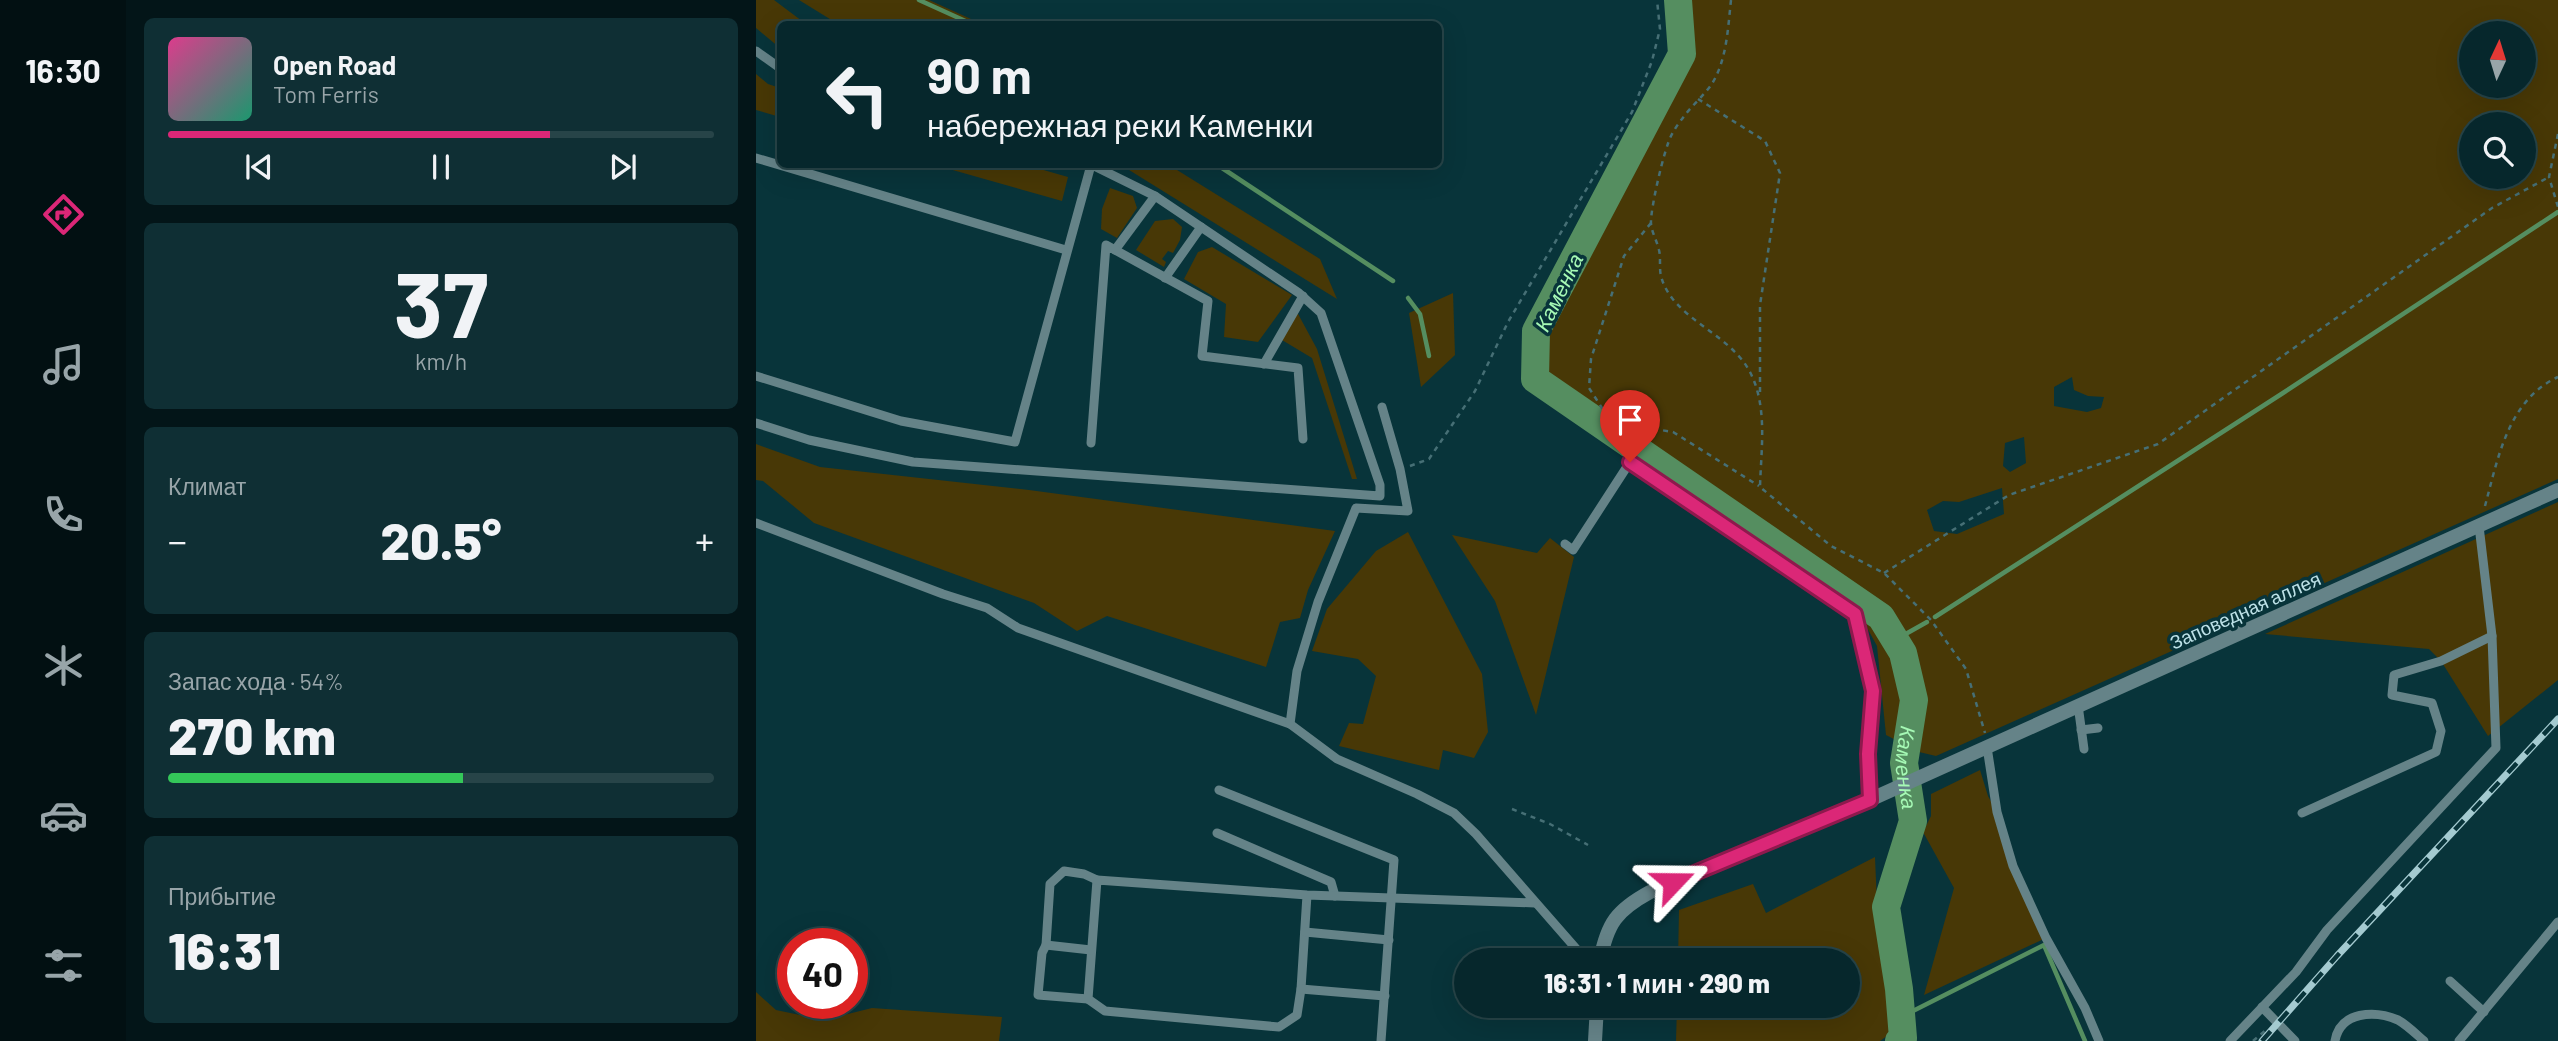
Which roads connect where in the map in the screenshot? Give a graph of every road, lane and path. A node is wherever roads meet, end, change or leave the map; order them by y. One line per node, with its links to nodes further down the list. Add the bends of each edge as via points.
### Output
1 (1657, 0): 29 (path, via 1660,29 1632,112 1508,323 1475,391 1429,459)
2 (1731, 0): 5 (path, via 1720,67)
3 (756, 51): 4 (lane)
4 (777, 66)
5 (1698, 99): 15 (path, via 1670,138); 24 (path, via 1765,141 1780,173 1760,305)
6 (2558, 134): 12 (path)
7 (756, 158): 8 (lane)
8 (777, 164)
9 (790, 168): 17 (lane)
10 (1090, 168): 17 (lane)
11 (1097, 168): 13 (lane)
12 (2549, 177): 14 (path); 35 (path, via 2492,208 2158,444 2009,495)
13 (1155, 196): 16 (lane); 18 (lane)
14 (2558, 207)
15 (1651, 223): 24 (path, via 1661,276 1672,298 1740,356); 30 (path, via 1623,256 1591,359 1589,388 1602,408 1630,425 1673,432)
16 (1200, 227): 19 (lane); 20 (lane)
17 (1066, 250): 22 (lane, via 1015,442 901,421)
18 (1115, 250): 19 (lane); 28 (lane, via 1106,245)
19 (1165, 278): 21 (lane, via 1208,301 1202,356)
20 (1303, 296): 21 (lane); 26 (lane, via 1321,313 1380,496 913,461)
21 (1264, 364): 27 (lane, via 1298,368)
22 (756, 376)
23 (2558, 377): 33 (path, via 2517,410)
24 (1759, 398): 30 (path)
25 (1382, 407): 29 (lane)
26 (756, 424)
27 (1303, 439)
28 (1091, 443)
29 (1400, 469): 39 (lane, via 1408,511 1356,508 1318,602 1297,671)
30 (1760, 487): 35 (path, via 1831,546)
31 (2558, 490): 33 (street, Заповедная аллея)
32 (756, 523): 39 (lane, via 987,608 1018,628)
33 (2479, 526): 36 (lane); 38 (street, Заповедная аллея)
34 (1564, 544): 37 (lane, via 1573,550 1630,462 1855,614)
35 (1884, 573): 42 (path, via 1931,620 1966,669)
36 (2493, 636): 47 (lane, via 2441,661 2393,675 2392,695 2432,703 2441,731 2436,752); 66 (lane, via 2496,748)
37 (1873, 691): 45 (street)
38 (2078, 705): 41 (lane); 42 (street, Заповедная аллея)
39 (1290, 724): 54 (lane, via 1338,760 1454,813)
40 (2098, 727): 41 (lane)
41 (2081, 730): 43 (lane)
42 (1987, 747): 45 (street, Заповедная аллея); 72 (lane, via 1997,812 2013,866)
43 (2084, 749)
44 (1219, 790): 53 (lane, via 1394,860)
45 (1870, 800): 60 (street, via 1631,902 1608,928)
46 (1512, 809): 49 (path)
47 (2302, 813)
48 (1217, 834): 52 (lane, via 1331,882)
49 (1588, 845)
50 (1097, 880): 51 (lane); 58 (lane, via 1064,871 1050,884); 61 (lane)
51 (1307, 895): 52 (lane); 56 (lane)
52 (1335, 896): 53 (lane)
53 (1391, 897): 54 (lane); 57 (lane)
54 (1535, 904): 59 (lane)
55 (2556, 928): 67 (lane)
56 (1305, 932): 57 (lane); 63 (lane)
57 (1388, 940): 64 (lane)
58 (1046, 945): 61 (lane); 65 (lane, via 1038,995)
59 (1575, 948)
60 (1603, 948)
61 (1091, 950): 65 (lane)
62 (2451, 981): 67 (lane)
63 (1301, 989): 64 (lane); 65 (lane, via 1297,1014 1279,1027 1105,1012)
64 (1385, 996): 70 (lane)
65 (1087, 999)
66 (2262, 1007): 73 (lane); 74 (lane)
67 (2484, 1012): 69 (lane)
68 (1596, 1018): 71 (street)
69 (2462, 1040)
70 (1381, 1041)
71 (1595, 1041)
72 (2099, 1041)
73 (2230, 1041)
74 (2295, 1041)
75 (2335, 1041): 76 (lane, via 2346,1021 2360,1014 2382,1014 2400,1021)
76 (2424, 1041)

